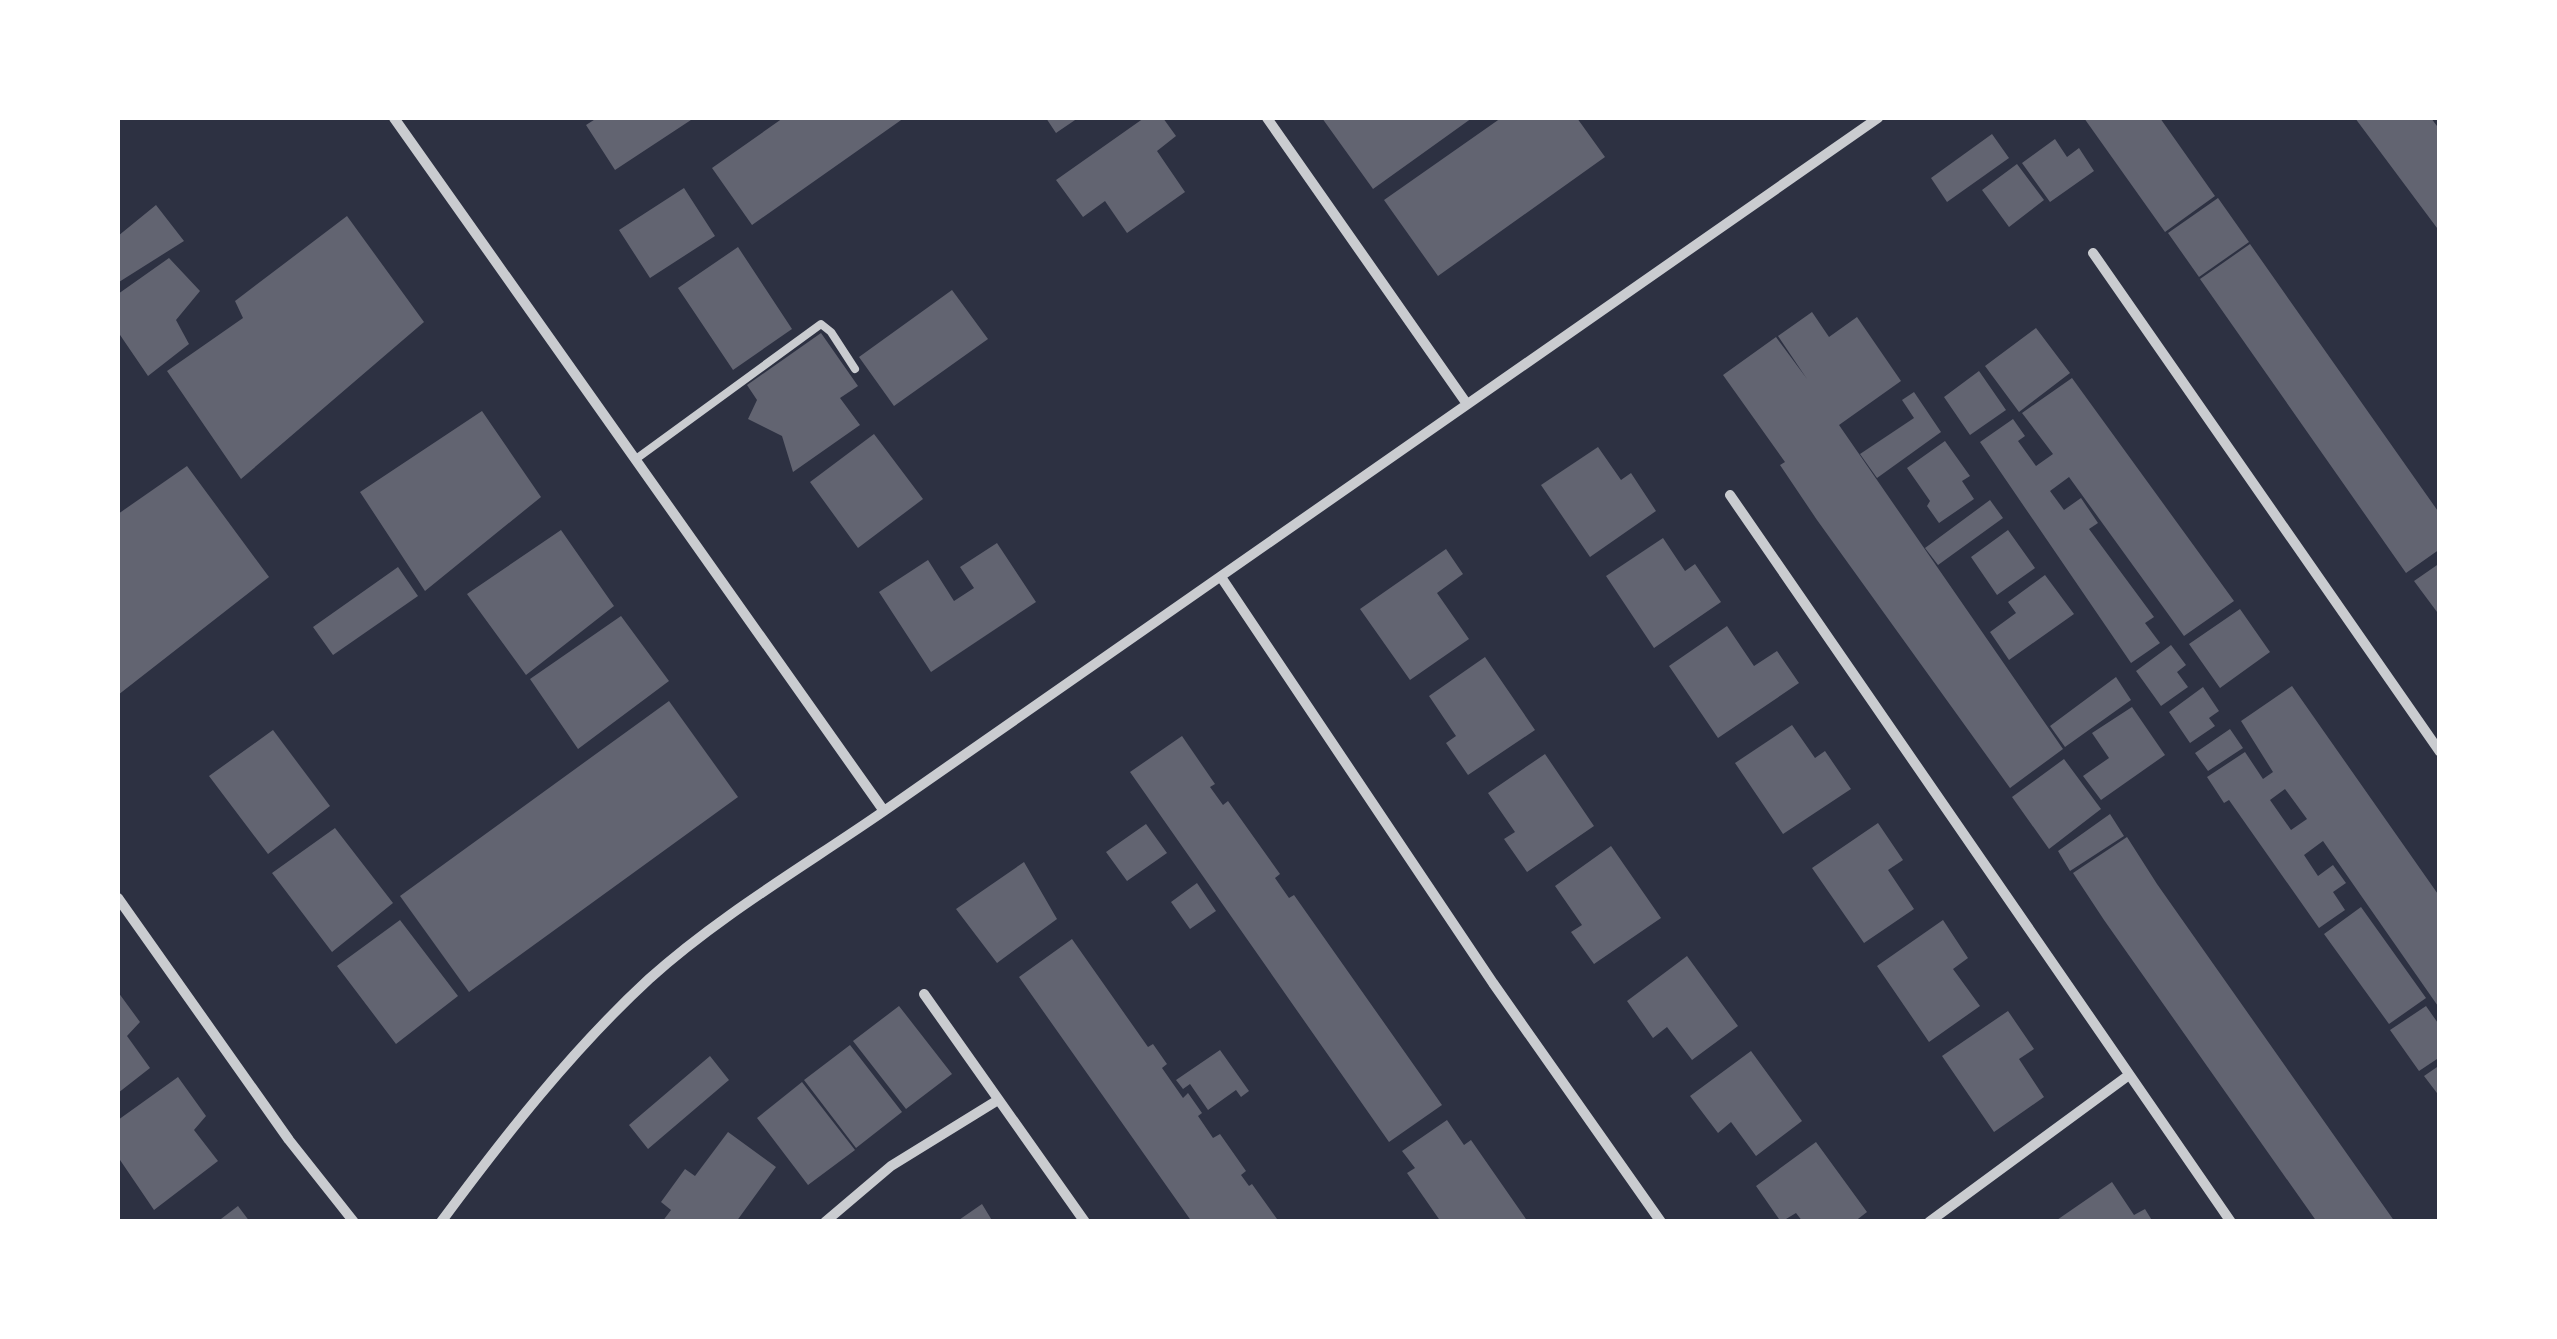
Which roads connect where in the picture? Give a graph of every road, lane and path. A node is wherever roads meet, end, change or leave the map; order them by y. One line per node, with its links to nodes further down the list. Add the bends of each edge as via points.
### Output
1 (394, 118): 7 (street)
2 (1267, 118): 6 (street)
3 (1878, 118): 6 (street)
4 (2093, 254): 10 (street)
5 (855, 369): 7 (lane, via 821,324)
6 (1466, 404): 9 (street)
7 (636, 459): 11 (street)
8 (1730, 494): 14 (street)
9 (1221, 576): 11 (street); 20 (street)
10 (2440, 752)
11 (884, 811): 17 (street, via 651,977 585,1042)
12 (118, 898): 16 (street)
13 (924, 994): 15 (street)
14 (2129, 1075): 21 (street); 22 (street)
15 (998, 1100): 18 (street, via 891,1166); 19 (street)
16 (354, 1222)
17 (440, 1222)
18 (825, 1222)
19 (1084, 1222)
20 (1662, 1222)
21 (1929, 1222)
22 (2231, 1222)

